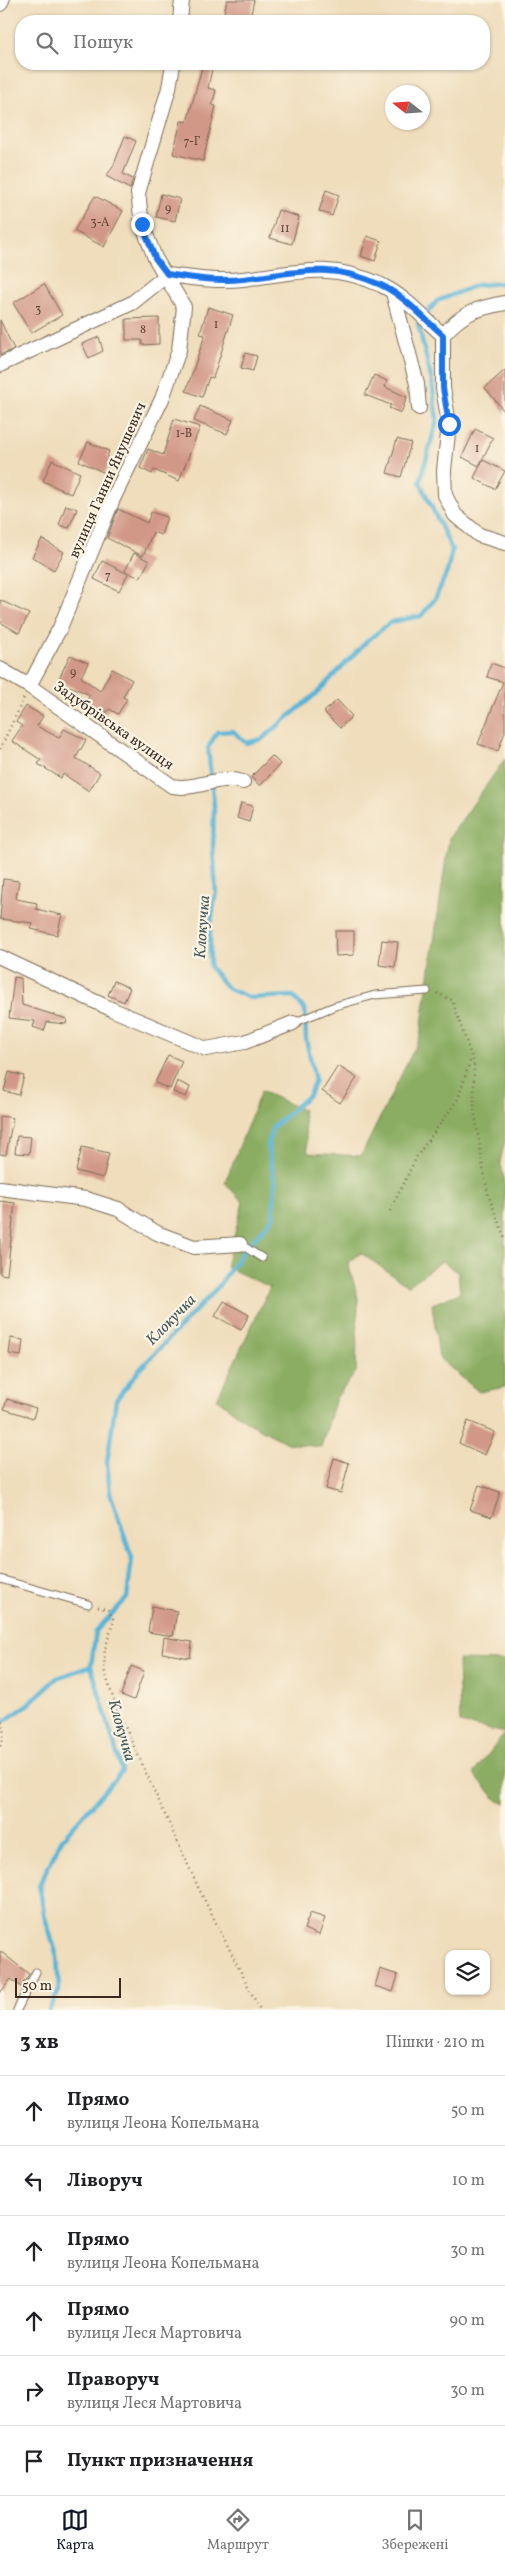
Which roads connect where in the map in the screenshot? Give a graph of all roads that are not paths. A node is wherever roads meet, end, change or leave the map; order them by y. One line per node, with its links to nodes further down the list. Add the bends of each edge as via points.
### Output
1 (2, 0): 3 (street)
2 (182, 0): 4 (street)
3 (0, 4)
4 (181, 15)
5 (172, 70): 6 (street, вулиця Ганни Янушевич, via 138,193 142,224 155,258)
6 (167, 274): 7 (street, via 196,279 241,280 318,269 358,277); 10 (street, via 132,303); 14 (street, вулиця Ганни Янушевич, via 184,307 179,350 162,399 113,499 60,628)
7 (394, 293): 9 (street, via 411,304); 11 (street, via 417,384)
8 (505, 302): 9 (street, via 483,306)
9 (438, 331): 12 (street, via 449,424 445,495 455,515 479,535)
10 (0, 364)
11 (419, 408)
12 (505, 543)
13 (0, 669): 14 (street, Задубрівська вулиця)
14 (29, 686): 15 (street, Задубрівська вулиця, via 172,786 186,788 232,778)
15 (243, 782)
16 (0, 957): 18 (street, via 154,1028 206,1048 245,1042)
17 (427, 991): 18 (lane, via 375,995 336,1006)
18 (293, 1024)
19 (0, 1188): 20 (street, via 86,1199 118,1209 157,1233 194,1247)
20 (240, 1244): 21 (lane)
21 (262, 1258)
22 (0, 1580): 23 (lane)
23 (88, 1604)
24 (36, 1972): 25 (lane)
25 (17, 2010)

